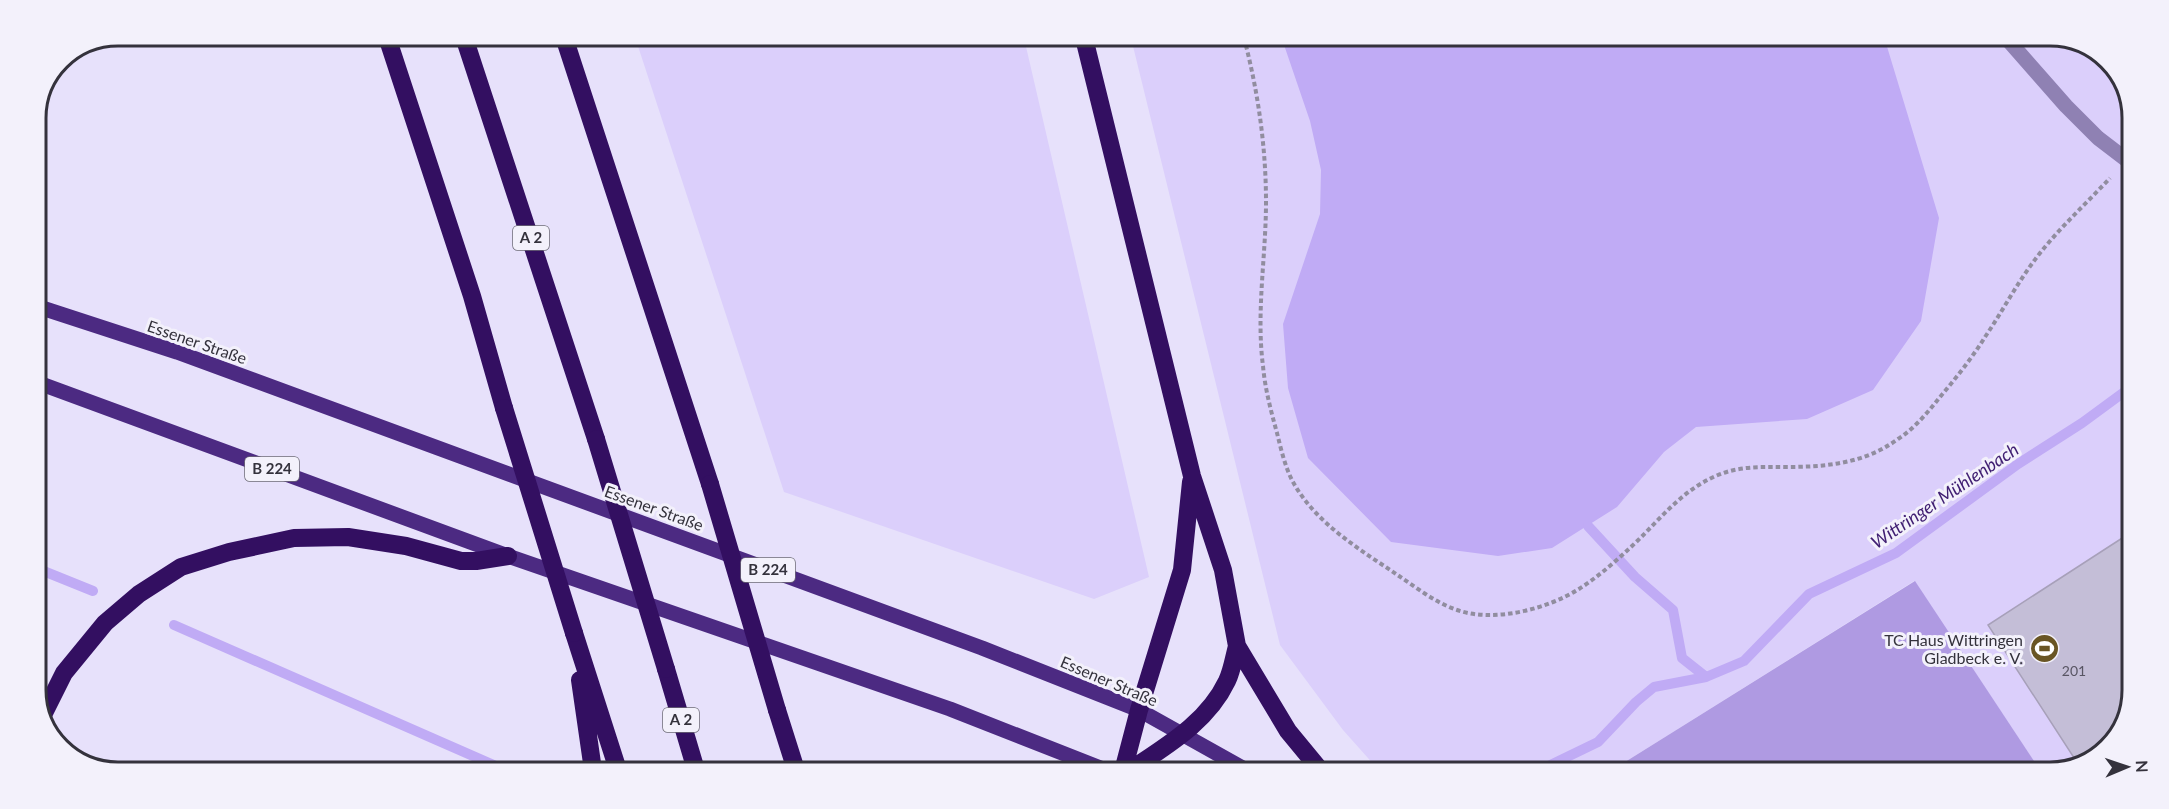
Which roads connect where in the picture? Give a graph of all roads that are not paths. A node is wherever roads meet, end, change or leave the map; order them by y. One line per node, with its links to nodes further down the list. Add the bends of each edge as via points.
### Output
1 (390, 47): 11 (highway, bridge, via 472,296)
2 (467, 47): 18 (highway, A 2, bridge, via 596,440)
3 (567, 47): 19 (highway, bridge, via 710,484)
4 (1085, 47): 9 (highway)
5 (2014, 47): 6 (lane, via 2066,106)
6 (2122, 156)
7 (47, 310): 14 (main road, Essener Straße / B 224, via 177,352 959,640)
8 (47, 386): 10 (main road, B 224)
9 (1192, 476): 12 (highway, via 1223,570); 14 (highway, via 1182,570)
10 (508, 556): 13 (highway, via 461,561 406,546 348,537 294,538 182,567 139,594 105,623 64,673); 20 (main road, B 224, via 950,709)
11 (574, 633): 16 (highway); 17 (highway)
12 (1238, 646): 15 (highway, via 1227,681 1209,709); 24 (highway, via 1288,731)
13 (48, 705)
14 (1138, 710): 15 (main road, Essener Straße / B 224); 21 (highway)
15 (1184, 735): 22 (highway); 23 (main road, Essener Straße / B 224)
16 (591, 762)
17 (615, 762)
18 (694, 762)
19 (793, 762)
20 (1085, 762)
21 (1125, 762)
22 (1143, 762)
23 (1232, 762)
24 (1314, 762)

